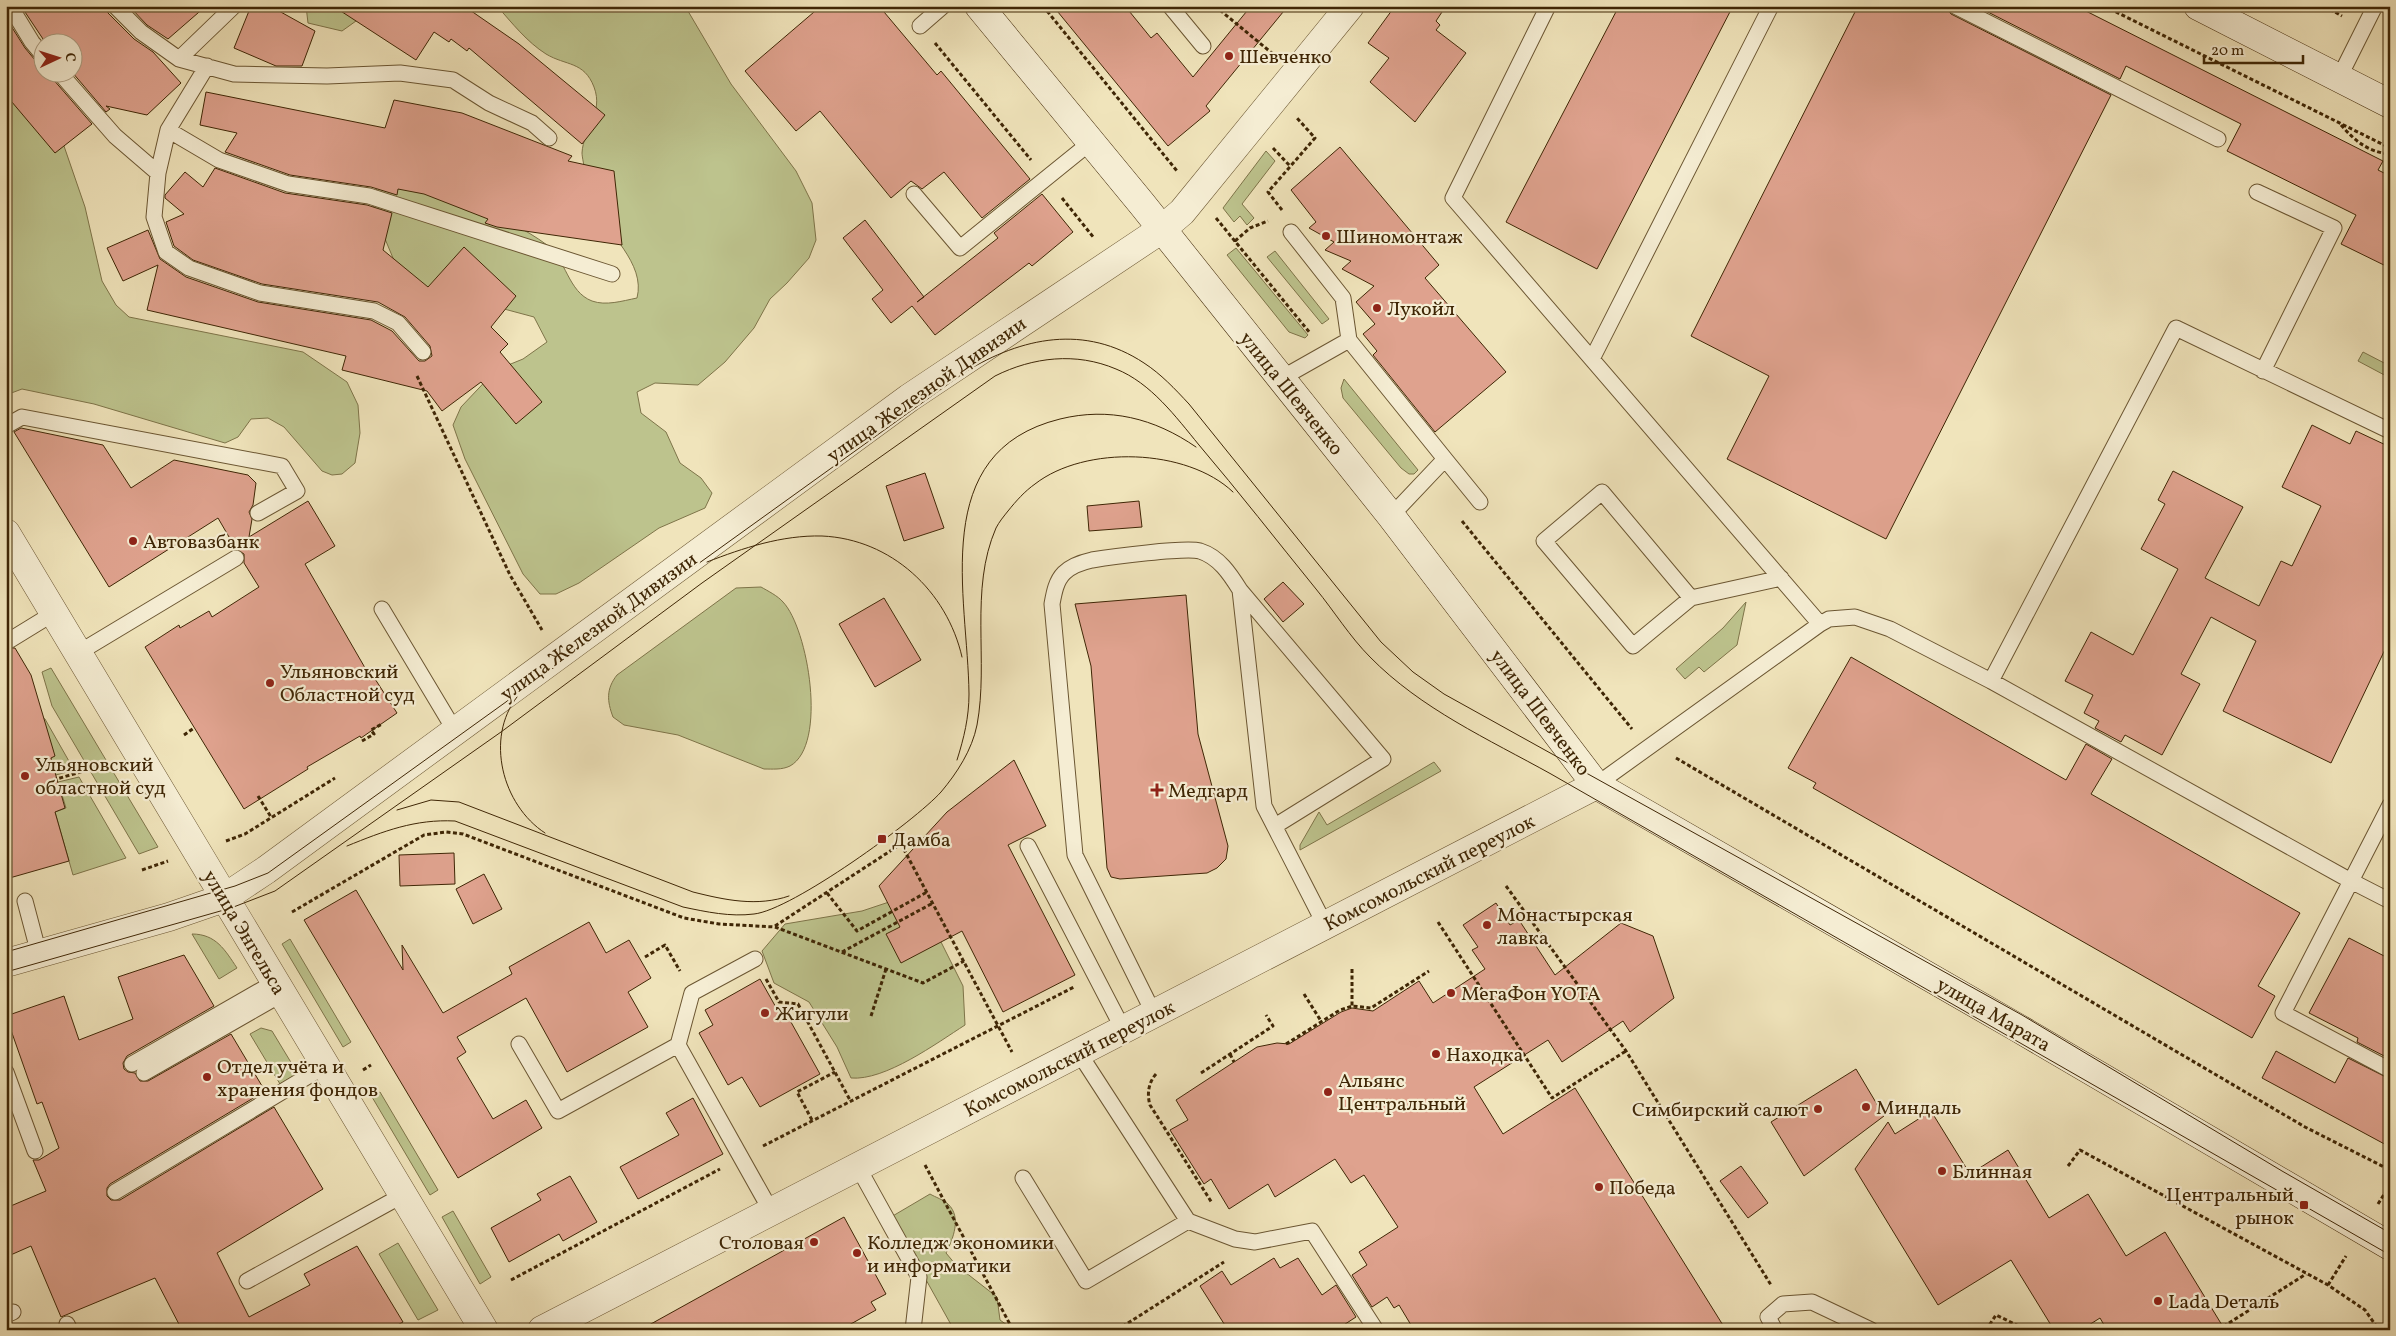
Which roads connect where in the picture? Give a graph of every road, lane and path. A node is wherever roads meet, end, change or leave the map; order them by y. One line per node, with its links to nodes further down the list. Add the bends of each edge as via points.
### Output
1 (10, 6): 17 (lane)
2 (115, 6): 20 (lane, via 141,32)
3 (234, 6): 20 (lane)
4 (944, 6): 16 (lane)
5 (979, 6): 30 (street, улица Шевченко)
6 (1043, 6): 39 (path)
7 (1170, 6): 18 (lane)
8 (1215, 6): 19 (path)
9 (1350, 6): 39 (street, улица Железной Дивизии)
10 (1548, 6): 50 (lane, via 1453,198)
11 (1771, 6): 50 (lane)
12 (1955, 6): 29 (lane)
13 (2104, 6): 26 (path)
14 (2198, 6): 22 (street)
15 (2375, 6): 22 (lane)
16 (920, 26): 36 (path)
17 (32, 42)
18 (1203, 46)
19 (1273, 54)
20 (179, 59): 21 (lane)
21 (207, 66): 27 (lane); 28 (lane, via 234,74 327,76 400,73 453,80 489,103 532,123)
22 (2338, 78): 24 (street)
23 (68, 82): 35 (lane, via 115,136)
24 (2390, 104)
25 (1292, 112): 34 (path, via 1315,138)
26 (2339, 123): 32 (path); 33 (path, via 2355,142 2378,153)
27 (168, 130): 35 (lane); 46 (lane, via 219,160 288,184 369,196)
28 (549, 138)
29 (2218, 139)
30 (1091, 142): 36 (lane); 42 (street, улица Шевченко)
31 (1268, 143): 34 (path)
32 (2390, 148)
33 (2390, 154)
34 (1290, 166): 40 (path, via 1268,192)
35 (158, 173): 48 (lane, via 154,217 166,252 189,268 260,293 374,311 398,323)
36 (1046, 179): 38 (lane, via 960,248); 45 (path)
37 (2257, 192): 51 (lane, via 2334,228)
38 (914, 194)
39 (1197, 194): 42 (street, улица Железной Дивизии); 44 (path)
40 (1285, 214)
41 (1250, 228): 44 (path)
42 (1162, 229): 52 (street, улица Шевченко); 74 (street, улица Железной Дивизии, via 909,398)
43 (1291, 232): 47 (lane, via 1343,298)
44 (1235, 241): 49 (path)
45 (1098, 243)
46 (612, 274)
47 (1349, 340): 49 (lane); 55 (lane)
48 (424, 352): 68 (path, via 416,374 421,386 510,575)
49 (1327, 353): 52 (lane)
50 (1592, 360): 62 (lane)
51 (2263, 371): 54 (lane); 71 (lane, via 2176,328)
52 (1280, 379): 58 (street, улица Шевченко)
53 (6, 426): 57 (lane, via 22,417 282,466 297,491)
54 (2390, 431)
55 (1445, 459): 56 (lane); 58 (lane)
56 (1480, 502)
57 (258, 513)
58 (1391, 516): 80 (street, улица Шевченко)
59 (1459, 518): 77 (path, via 1638,736)
60 (6, 533): 66 (street, улица Энгельса)
61 (236, 558): 70 (lane)
62 (1781, 578): 64 (lane); 67 (lane)
63 (1240, 590): 84 (lane, via 1264,806); 84 (lane, via 1382,759); 112 (lane, via 1217,560 1199,551 1183,550 1078,564 1065,572 1056,586 1052,604 1075,855)
64 (1691, 598): 64 (lane, via 1633,646 1544,541 1602,492)
65 (382, 609): 74 (lane)
66 (54, 614): 69 (lane); 70 (street, улица Энгельса)
67 (1820, 624): 71 (lane, via 1843,617 1873,622); 77 (lane)
68 (543, 633)
69 (10, 640)
70 (78, 653): 90 (street, улица Энгельса)
71 (1991, 681): 86 (lane)
72 (382, 724): 76 (path, via 371,730 374,734)
73 (194, 728): 75 (path)
74 (455, 731): 90 (street, улица Железной Дивизии)
75 (184, 734)
76 (362, 741)
77 (1653, 745): 80 (lane); 137 (path, via 2305,1127)
78 (84, 771): 79 (path)
79 (54, 780)
80 (1596, 785): 96 (street, Комсомольский переулок); 145 (street, улица Марата)
81 (258, 796): 83 (path)
82 (2390, 805): 86 (lane)
83 (272, 817)
84 (1275, 826): 96 (lane)
85 (1028, 846): 107 (lane)
86 (2351, 881): 92 (lane); 126 (lane, via 2282,1013)
87 (1506, 886): 120 (path)
88 (927, 892): 89 (path, via 857,931); 89 (path, via 901,844); 93 (path)
89 (827, 893): 97 (path)
90 (224, 898): 99 (street, улица Железной Дивизии); 108 (street, улица Энгельса)
91 (25, 901): 99 (lane)
92 (2390, 901)
93 (933, 903): 98 (path); 102 (path)
94 (292, 912): 97 (path, via 424,835 446,832 463,834 684,918 719,924)
95 (1438, 922): 120 (path, via 1552,1098)
96 (1326, 925): 112 (street, Комсомольский переулок)
97 (775, 927): 98 (path)
98 (842, 952): 104 (path)
99 (39, 954): 103 (street, улица Железной Дивизии)
100 (645, 957): 109 (path, via 666,945)
101 (755, 958): 109 (lane); 128 (path, via 779,1002 798,1004)
102 (964, 961): 104 (path, via 923,983); 107 (path, via 997,1025)
103 (6, 963)
104 (886, 969): 114 (path)
105 (1352, 969): 111 (path)
106 (1429, 971): 111 (path, via 1371,1008)
107 (1096, 976): 116 (lane)
108 (278, 988): 124 (street, улица Энгельса); 125 (lane)
109 (692, 994): 119 (lane)
110 (1304, 994): 115 (path)
111 (1352, 1006): 115 (path)
112 (1154, 1014): 116 (street, Комсомольский переулок)
113 (1266, 1015): 122 (path, via 1273,1026)
114 (871, 1016)
115 (1321, 1021): 118 (path)
116 (1124, 1030): 121 (street, Комсомольский переулок)
117 (519, 1044): 119 (lane, via 558,1111)
118 (1286, 1044)
119 (678, 1045): 141 (lane)
120 (1626, 1050): 148 (path)
121 (1079, 1052): 136 (street, Комсомольский переулок); 142 (lane)
122 (1230, 1054): 123 (path); 129 (path)
123 (1234, 1062)
124 (325, 1066): 139 (lane); 140 (street, улица Энгельса)
125 (138, 1068)
126 (2390, 1070)
127 (6, 1072): 133 (lane)
128 (835, 1072): 131 (path); 132 (path, via 797,1092)
129 (1201, 1073)
130 (1156, 1074): 143 (path, via 1149,1091 1150,1105)
131 (850, 1100)
132 (812, 1120)
133 (35, 1151)
134 (922, 1160): 152 (path)
135 (2068, 1166): 146 (path, via 2080,1150)
136 (858, 1167): 141 (street, Комсомольский переулок); 151 (lane, via 919,1277)
137 (2390, 1170)
138 (1023, 1178): 142 (lane, via 1086,1281)
139 (115, 1192)
140 (403, 1195): 147 (lane); 149 (street, улица Энгельса)
141 (771, 1211): 150 (street, Комсомольский переулок)
142 (1188, 1220): 143 (lane)
143 (1235, 1239): 144 (lane)
144 (1255, 1242): 153 (path); 154 (lane, via 1312,1231)
145 (2390, 1246)
146 (2307, 1274): 159 (path); 160 (path, via 2365,1310)
147 (247, 1280)
148 (1783, 1304): 155 (lane, via 1768,1318); 156 (lane, via 1812,1302)
149 (484, 1330)
150 (542, 1330)
151 (913, 1330)
152 (1012, 1330)
153 (1117, 1330)
154 (1376, 1330)
155 (1775, 1330)
156 (1872, 1330)
157 (1986, 1330): 158 (path, via 1996,1315)
158 (2027, 1330)
159 (2218, 1330)
160 (2379, 1330)

